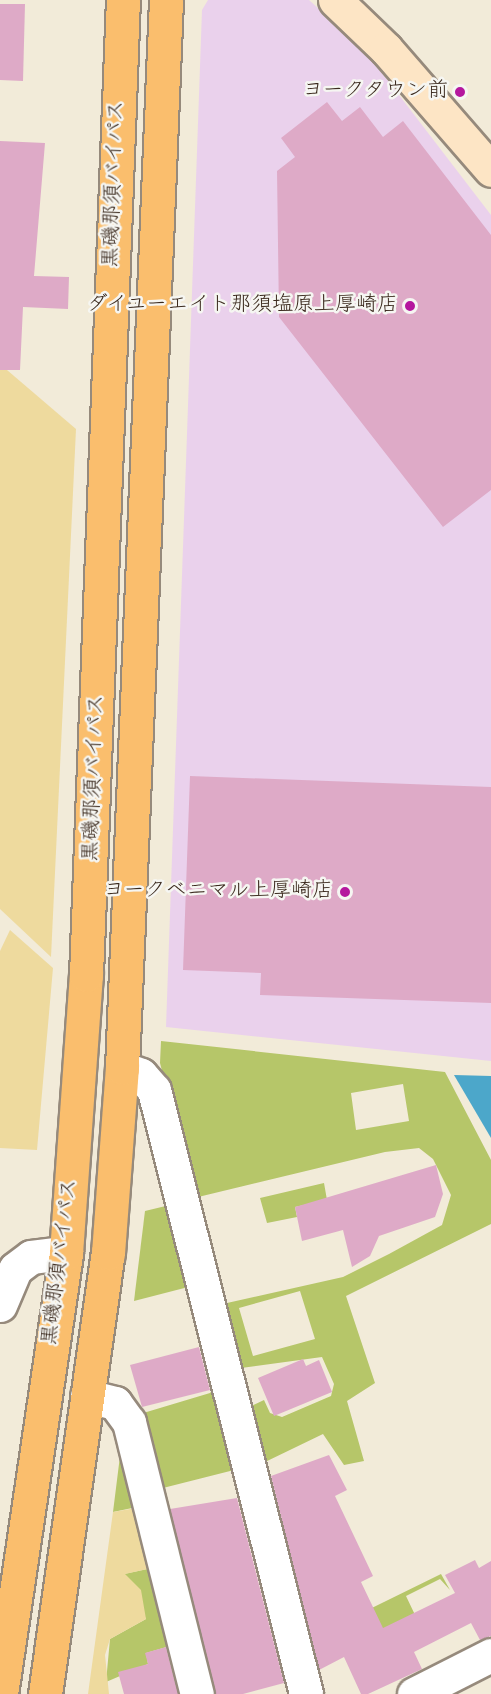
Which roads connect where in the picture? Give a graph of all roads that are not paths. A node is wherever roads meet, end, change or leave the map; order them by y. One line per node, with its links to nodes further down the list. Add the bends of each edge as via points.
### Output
1 (123, 0): 6 (main road, 黒磯那須バイパス, via 98,747)
2 (166, 0): 5 (main road, 黒磯那須バイパス)
3 (335, 0): 4 (street, via 386,49)
4 (491, 170)
5 (122, 1068): 8 (main road, 黒磯那須バイパス, via 108,1253); 13 (street, via 141,1075 154,1090)
6 (66, 1253): 7 (street, via 32,1257 15,1269); 10 (main road, 黒磯那須バイパス)
7 (0, 1305)
8 (87, 1396): 11 (main road, 黒磯那須バイパス); 12 (street, via 115,1403 129,1422)
9 (491, 1655): 14 (street)
10 (1, 1694)
11 (45, 1694)
12 (197, 1694)
13 (306, 1694)
14 (414, 1694)

